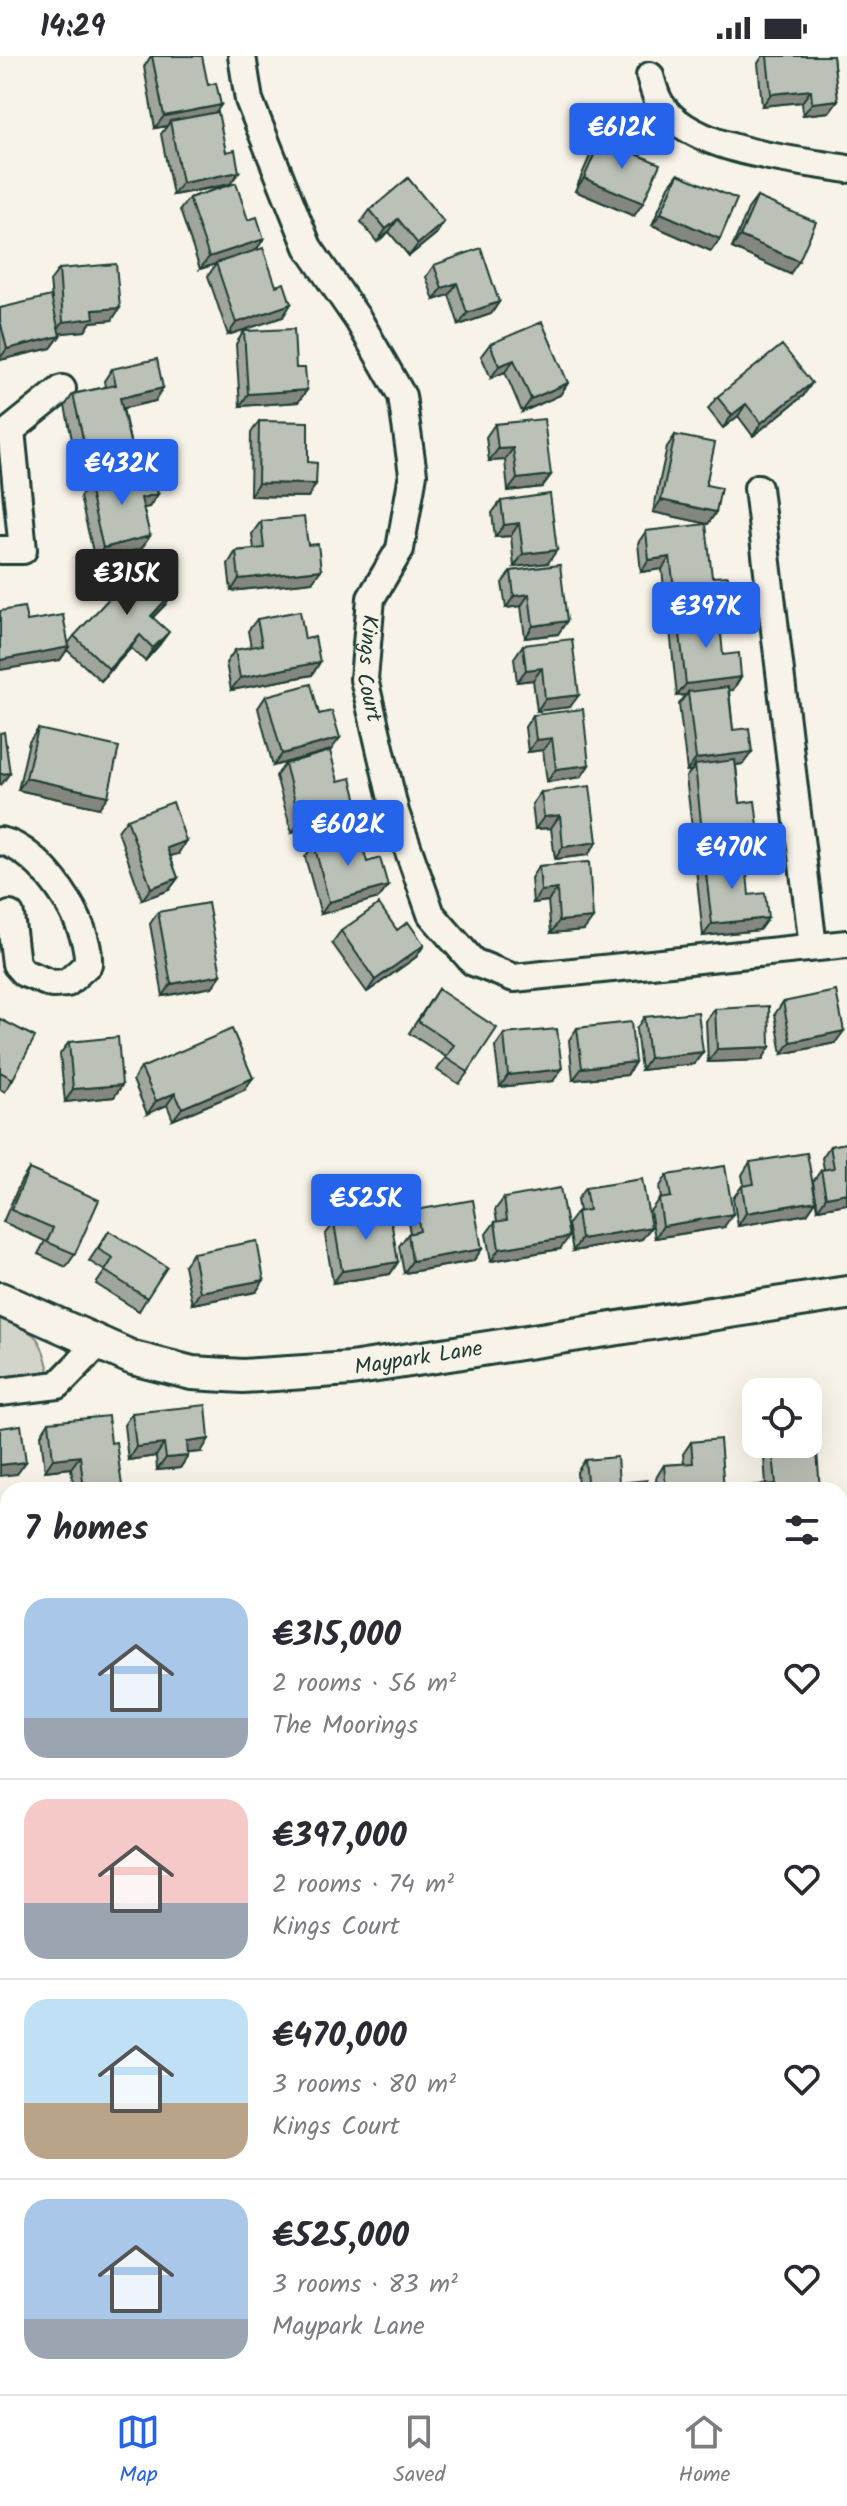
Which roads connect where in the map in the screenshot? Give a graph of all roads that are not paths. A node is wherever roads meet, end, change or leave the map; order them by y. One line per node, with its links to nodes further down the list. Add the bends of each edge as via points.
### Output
1 (242, 56): 11 (street, Kings Court, via 249,100 308,247 402,396 413,474 400,549 371,598 364,679 395,812 431,914 473,962 514,978)
2 (650, 76): 3 (street, via 666,112 693,133 741,150)
3 (847, 169)
4 (62, 389): 5 (street)
5 (6, 432): 7 (street, via 23,550)
6 (758, 488): 11 (street)
7 (0, 550)
8 (0, 841): 9 (street, via 29,854 51,876 89,948 88,964 67,983 52,984 24,973 16,964)
9 (10, 915)
10 (847, 944): 11 (street, Kings Court)
11 (813, 947)
12 (847, 1293): 14 (street, Maypark Lane, via 297,1374 192,1373)
13 (0, 1299): 14 (street, Maypark Lane)
14 (98, 1344): 15 (street, via 58,1385)
15 (0, 1392)

